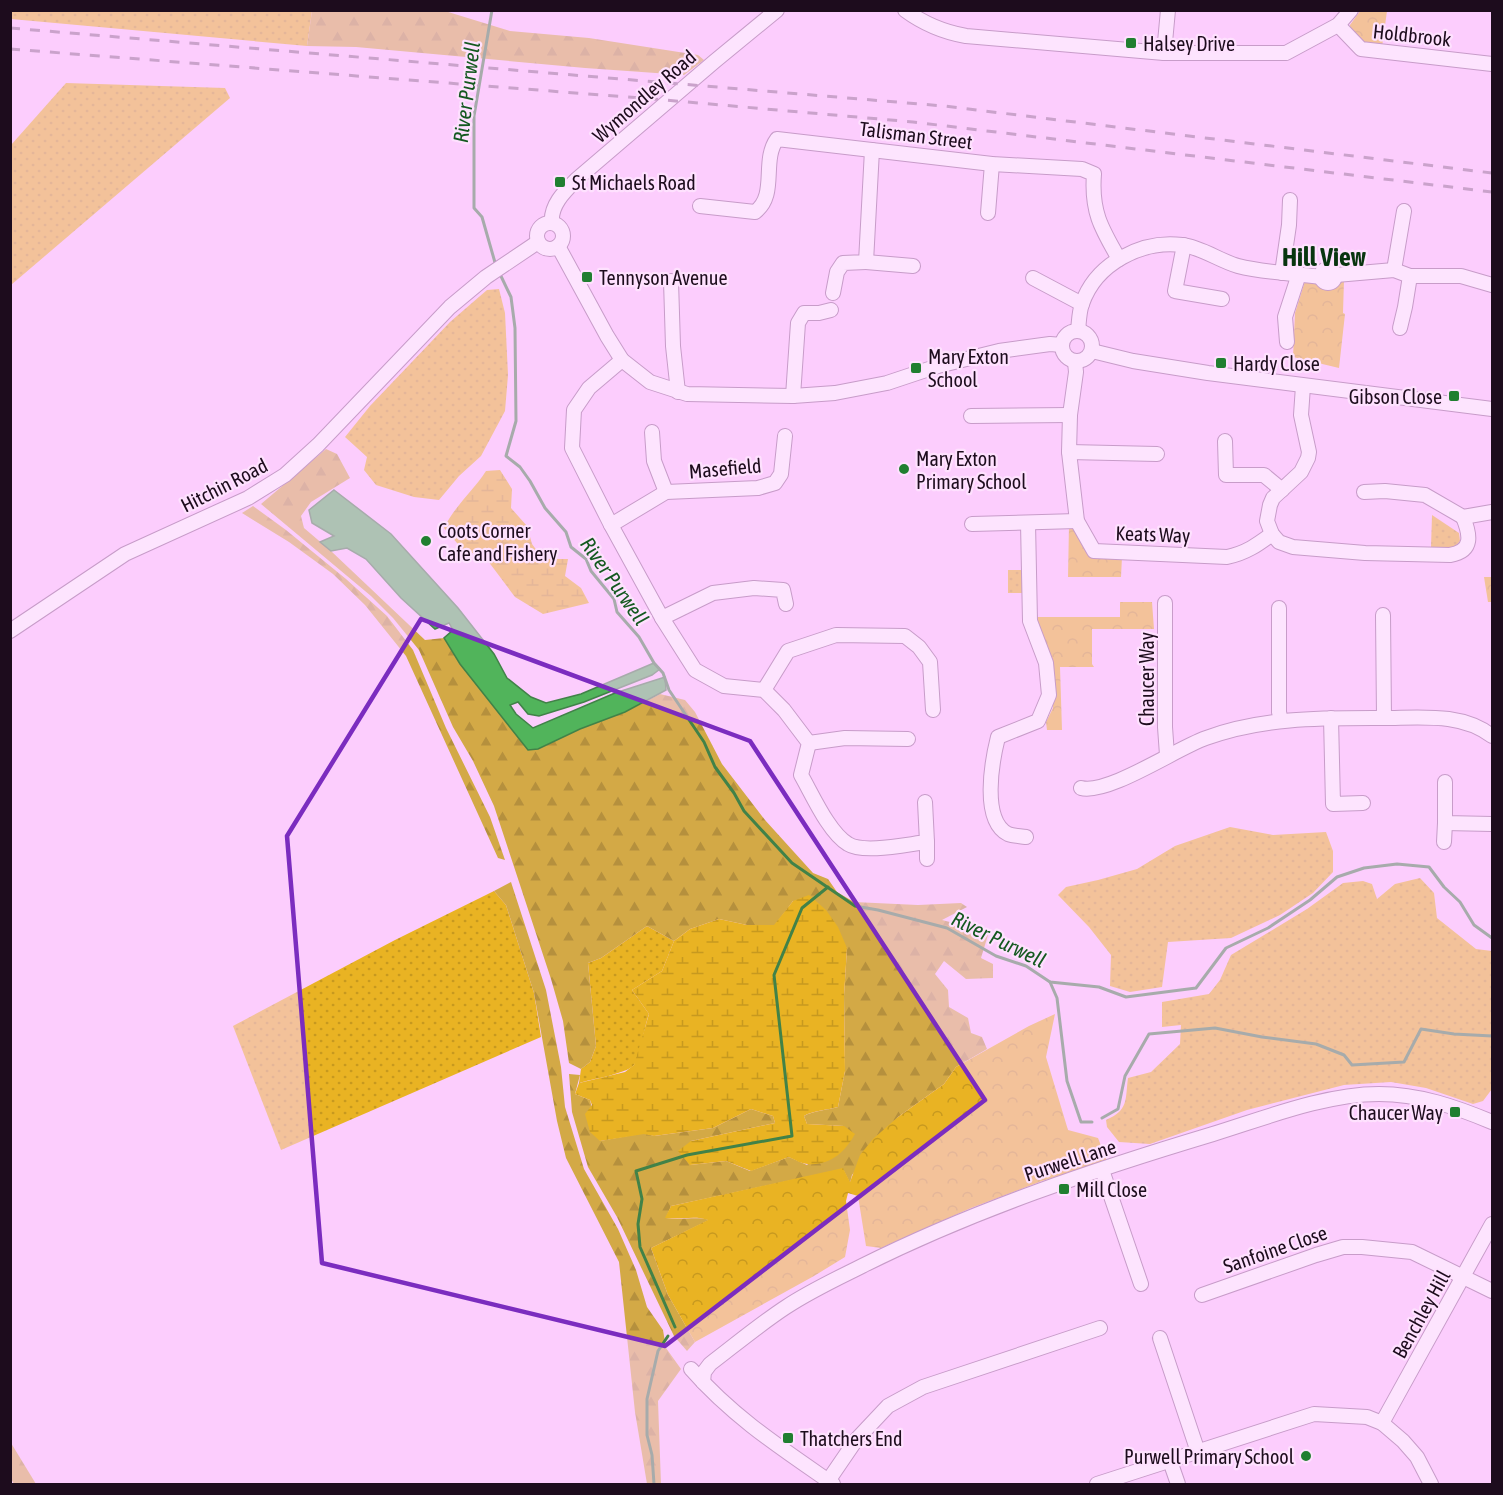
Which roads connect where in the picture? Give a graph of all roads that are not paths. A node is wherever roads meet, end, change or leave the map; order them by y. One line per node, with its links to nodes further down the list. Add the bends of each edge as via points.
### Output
1 (777, 10): 14 (street, Wymondley Road, via 577,179 559,199 551,215)
2 (905, 10): 6 (street, via 925,24 966,36)
3 (1168, 10): 6 (street)
4 (1351, 10): 5 (street)
5 (1338, 25): 6 (street, via 1286,53); 7 (street, Holdbrook, via 1361,49)
6 (1164, 53)
7 (1492, 64)
8 (872, 150): 9 (street, Talisman Street); 11 (street, Talisman Street, via 777,139 771,148 767,198 762,207 755,212); 19 (street)
9 (992, 164): 13 (street); 18 (street, Talisman Street, via 1082,169 1094,174 1092,194 1099,223)
10 (1290, 200): 22 (street)
11 (700, 206)
12 (1404, 210): 21 (street)
13 (988, 213)
14 (552, 223): 15 (street, via 538,229); 17 (street, via 563,233)
15 (538, 242): 17 (street, via 545,248); 65 (street, Hitchin Road, via 492,272 450,307 285,475 248,498 125,554)
16 (1184, 245): 18 (street, via 1138,249); 22 (street, via 1238,265); 29 (street, via 1175,291)
17 (558, 246): 37 (street)
18 (1119, 259): 30 (street, via 1102,273)
19 (866, 262): 20 (street); 28 (street, via 843,263)
20 (913, 266)
21 (1394, 270): 23 (street, via 1336,275 1327,268 1321,277); 24 (street)
22 (1282, 273): 23 (street)
23 (1299, 274): 34 (street, via 1285,317)
24 (1410, 276): 27 (street, via 1461,276); 32 (street)
25 (1033, 278): 30 (street)
26 (671, 281): 40 (street)
27 (1492, 285)
28 (833, 293)
29 (1222, 299)
30 (1082, 304): 33 (street)
31 (831, 310): 41 (street, via 804,313 798,323)
32 (1400, 328)
33 (1078, 331): 35 (street, via 1069,333); 36 (street, via 1090,337)
34 (1287, 342)
35 (1062, 345): 38 (street, via 1066,358); 41 (street, via 999,351 887,383)
36 (1092, 351): 38 (street, via 1087,358); 39 (street, via 1166,367)
37 (622, 360): 40 (street, via 650,382); 58 (street, via 589,388 574,410 572,448)
38 (1075, 362): 44 (street, Keats Way)
39 (1303, 386): 42 (street); 50 (street, via 1301,415 1308,458 1301,472)
40 (678, 392): 41 (street)
41 (793, 396)
42 (1492, 409)
43 (971, 416): 44 (street)
44 (1070, 416): 48 (street, Keats Way)
45 (652, 432): 51 (street, Masefield, via 654,461)
46 (785, 436): 51 (street, Masefield, via 781,474 775,483 758,488)
47 (1225, 441): 50 (street, via 1226,475 1264,475)
48 (1069, 452): 49 (street); 55 (street, Keats Way)
49 (1157, 454)
50 (1282, 490): 59 (street, via 1270,505 1268,521)
51 (666, 492): 58 (street, Masefield)
52 (1364, 492): 54 (street, via 1425,495)
53 (1492, 512): 54 (street)
54 (1463, 517): 59 (street, via 1468,543 1461,552 1450,555 1293,547)
55 (1077, 521): 56 (street); 59 (street, Keats Way, via 1094,551 1120,553 1227,557 1252,549)
56 (1028, 523): 57 (street); 81 (street, via 1030,621 1046,663 1049,695 1038,721 998,737 992,759 994,818 1010,835)
57 (972, 524)
58 (610, 525): 64 (street)
59 (1272, 534)
60 (1165, 603): 74 (street, Chaucer Way)
61 (786, 604): 64 (street, via 783,590 723,591)
62 (1279, 608): 70 (street)
63 (1383, 615): 69 (street)
64 (662, 618): 66 (street, via 695,670 724,686)
65 (10, 632)
66 (764, 690): 67 (street, via 788,651 836,635 905,636 930,663); 73 (street)
67 (933, 710)
68 (1331, 718): 69 (street); 70 (street); 78 (street, via 1333,804)
69 (1384, 718): 71 (street, via 1453,719)
70 (1281, 721): 74 (street, via 1222,732)
71 (1491, 731)
72 (908, 739): 73 (street, via 845,738)
73 (809, 743): 83 (street, via 801,775 836,834 849,845 867,849)
74 (1167, 755): 76 (street, via 1113,783)
75 (1445, 782): 79 (street)
76 (1081, 788)
77 (925, 802): 83 (street)
78 (1363, 803)
79 (1445, 823): 80 (street); 82 (street)
80 (1492, 824)
81 (1026, 837)
82 (1444, 842)
83 (927, 843): 84 (street)
84 (927, 859)
85 (1492, 1122): 86 (street, Purwell Lane, via 1467,1111 1409,1096 1355,1095 1270,1117)
86 (1102, 1170): 89 (street); 95 (street, Purwell Lane, via 1003,1203 896,1249 806,1295 710,1364)
87 (1492, 1224): 88 (street, Benchley Hill)
88 (1464, 1277): 90 (street, Sanfoine Close); 91 (street, Sanfoine Close, via 1412,1252 1343,1247); 96 (street, Benchley Hill)
89 (1141, 1284)
90 (1492, 1291)
91 (1202, 1295)
92 (1100, 1328): 99 (street, via 923,1387 888,1406 856,1440)
93 (1160, 1338): 97 (street)
94 (691, 1369): 95 (street)
95 (703, 1382): 99 (street, via 742,1419)
96 (1382, 1423): 97 (street, via 1367,1417 1314,1414); 102 (street, via 1417,1457)
97 (1198, 1452): 98 (street)
98 (1170, 1461): 100 (street); 101 (street)
99 (831, 1483)
100 (1097, 1485)
101 (1178, 1485)
102 (1431, 1485)

